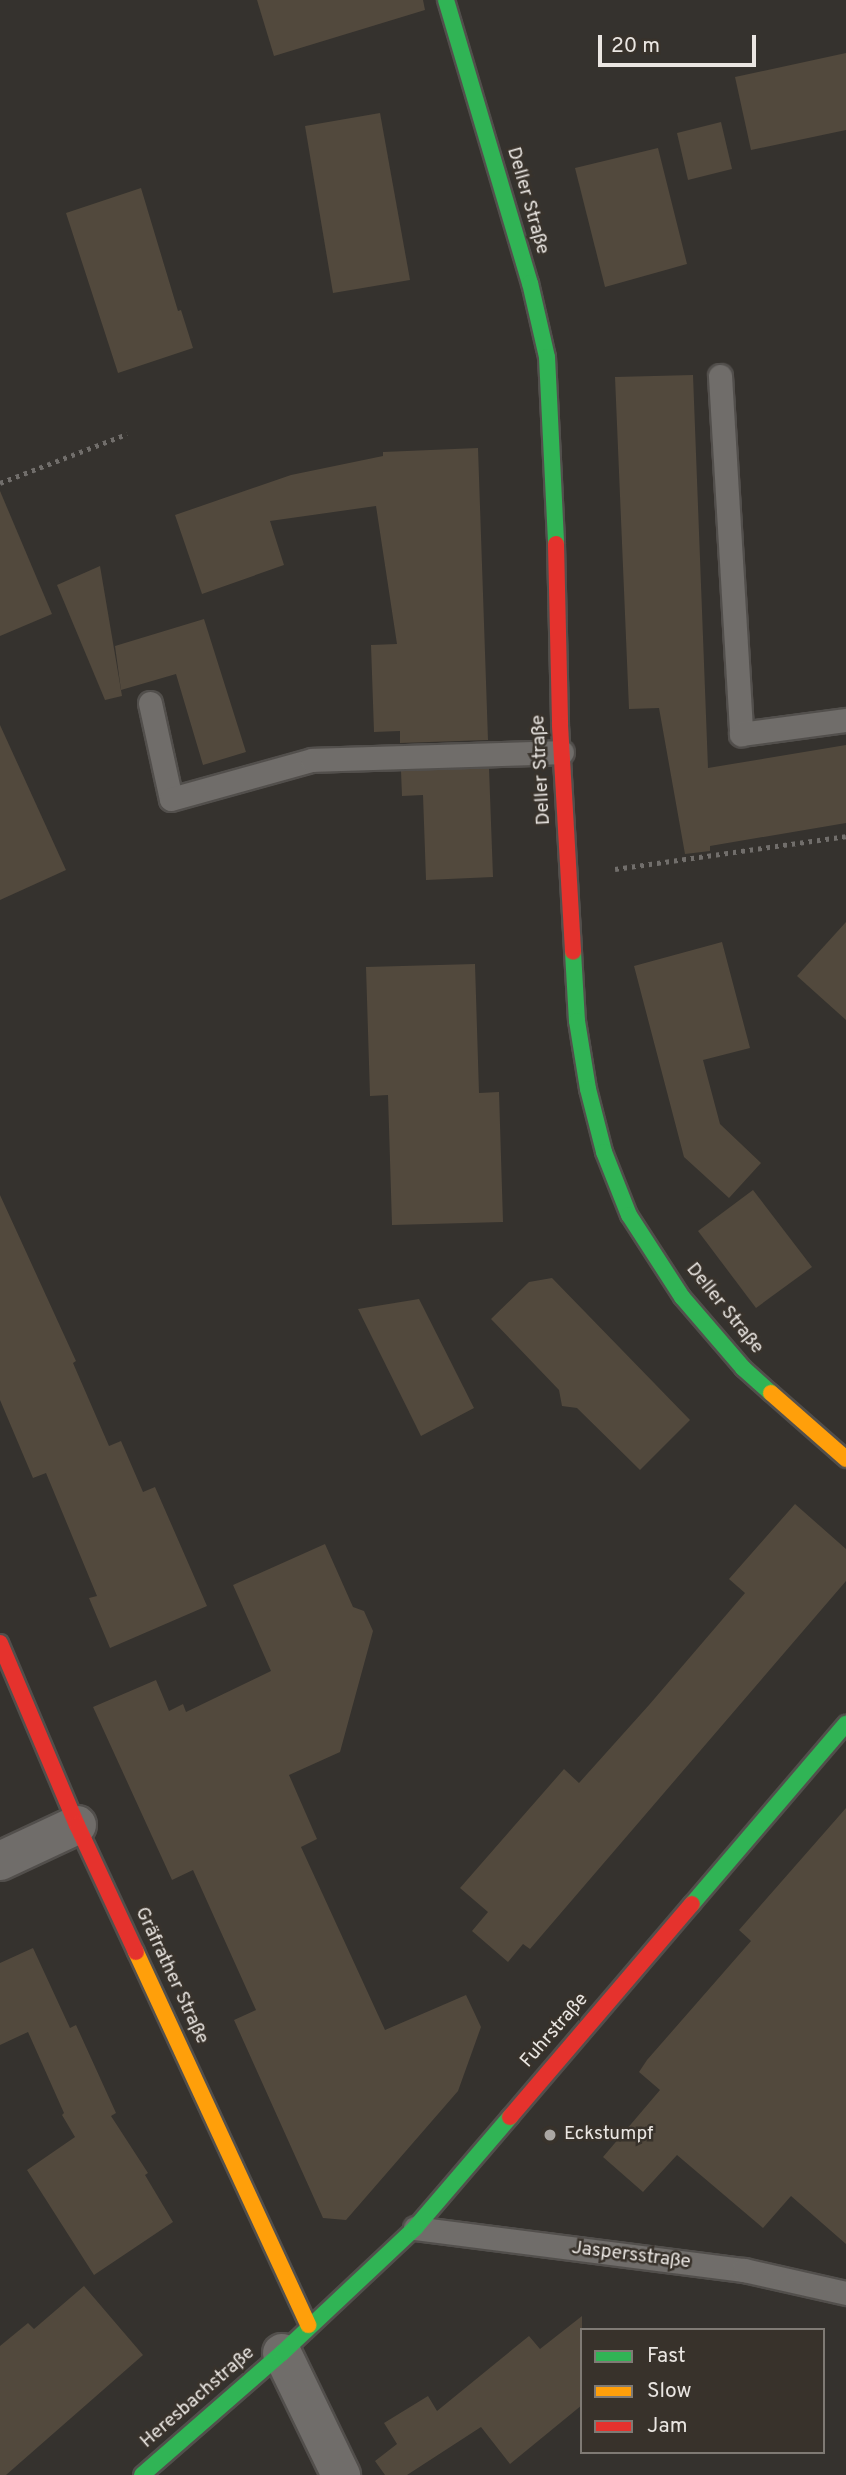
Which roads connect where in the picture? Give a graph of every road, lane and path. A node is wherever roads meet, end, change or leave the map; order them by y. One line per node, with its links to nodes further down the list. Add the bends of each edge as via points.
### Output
1 (446, 0): 7 (street, Deller Straße, via 530,284 547,357)
2 (720, 376): 6 (lane, via 741,734)
3 (127, 434): 4 (path)
4 (0, 483)
5 (150, 704): 7 (lane, via 172,799 312,760)
6 (846, 720)
7 (562, 752): 9 (street, Deller Straße)
8 (846, 836): 9 (path)
9 (568, 876): 10 (street, Deller Straße, via 577,1021 587,1089 604,1152 629,1215 682,1297 743,1368)
10 (846, 1459)
11 (0, 1643): 13 (street, Gräfrather Straße)
12 (846, 1724): 15 (street, Fuhrstraße)
13 (77, 1825): 14 (street); 17 (street, Gräfrather Straße)
14 (0, 1861)
15 (415, 2228): 16 (lane, Jaspersstraße, via 744,2270); 17 (street, Fuhrstraße)
16 (846, 2293)
17 (308, 2325): 18 (street, Fuhrstraße)
18 (282, 2353): 19 (street, Heresbachstraße); 20 (street)
19 (142, 2475)
20 (341, 2475)

